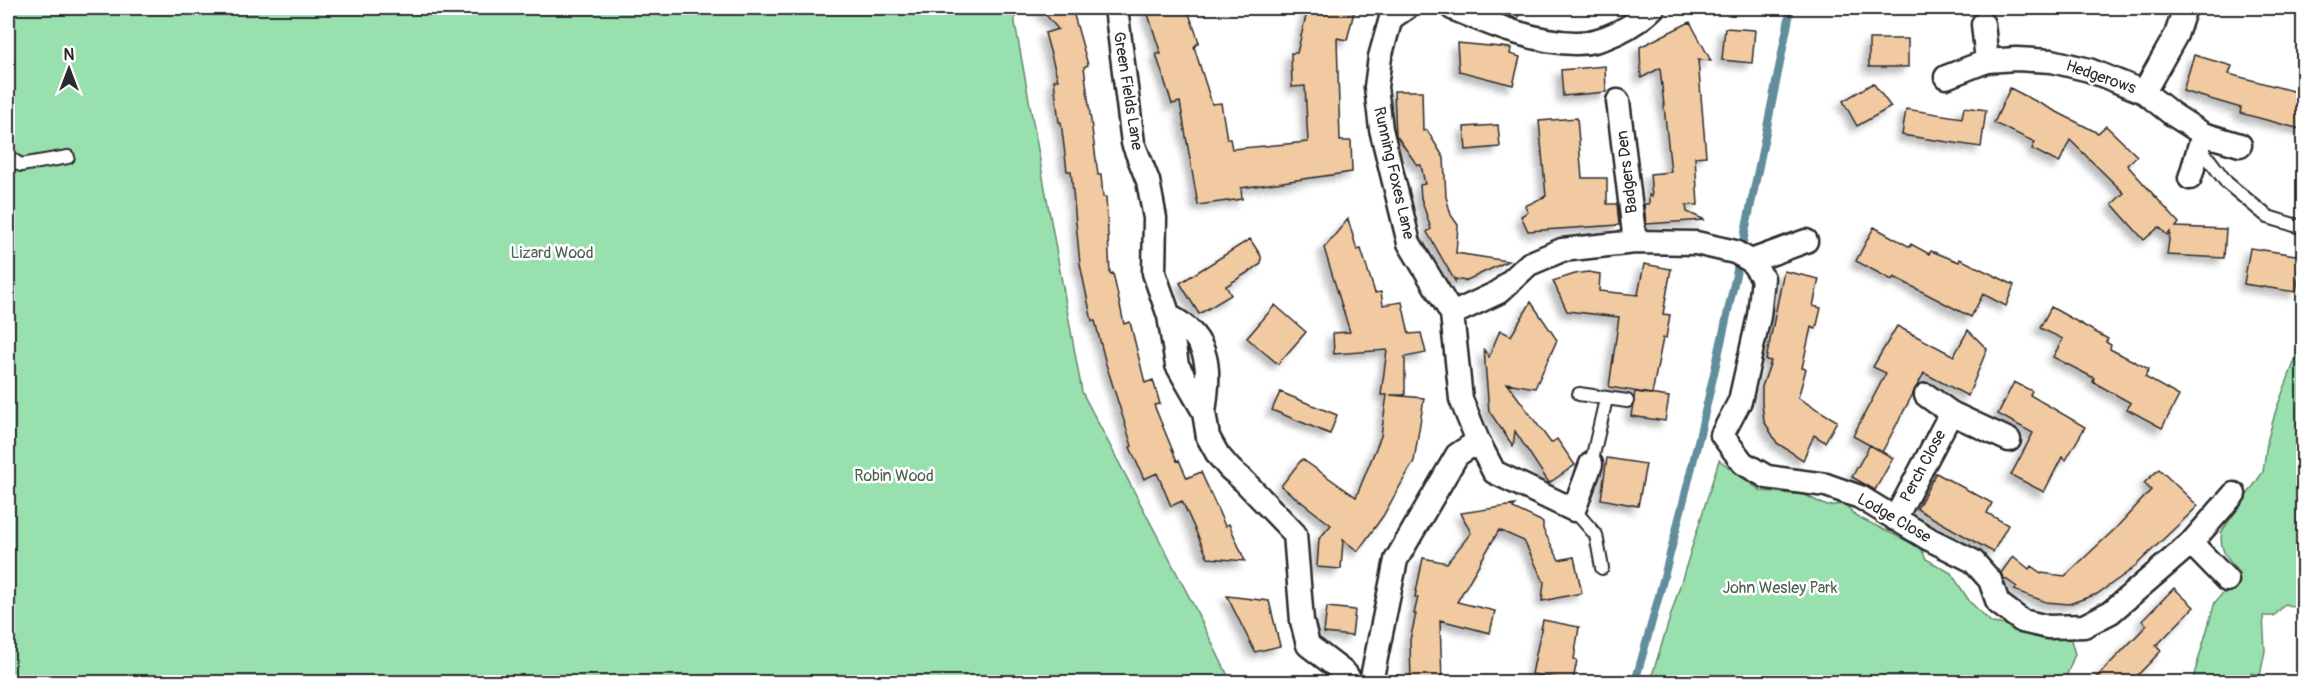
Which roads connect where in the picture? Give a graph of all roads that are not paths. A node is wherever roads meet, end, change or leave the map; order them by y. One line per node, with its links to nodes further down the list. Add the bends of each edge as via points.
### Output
1 (1116, 8): 35 (street, Green Fields Lane, via 1133,144 1148,181 1155,218 1154,273 1169,316 1178,364 1204,412 1208,437 1218,455 1295,534 1302,621 1308,645)
2 (1406, 8): 20 (street, Running Foxes Lane, via 1391,18 1380,57 1376,87 1381,129 1409,243)
3 (1452, 8): 4 (street, via 1534,38 1577,44 1620,31)
4 (1653, 8)
5 (2185, 8): 9 (street, Hedgerows, via 2176,34)
6 (1983, 24): 7 (street)
7 (1987, 62): 8 (street, Hedgerows); 9 (street, Hedgerows, via 2052,61 2089,70)
8 (1946, 77)
9 (2144, 92): 11 (street, Hedgerows)
10 (1618, 101): 18 (street, Badgers Den)
11 (2201, 140): 12 (street, Hedgerows); 15 (street); 16 (lane, via 2227,183 2268,218)
12 (2240, 145)
13 (8, 157): 14 (lane, via 21,165)
14 (68, 157)
15 (2190, 178)
16 (2304, 228)
17 (1806, 241): 19 (street)
18 (1635, 242): 19 (street, via 1696,243 1735,252); 20 (street, via 1562,250 1529,264 1499,292)
19 (1751, 261): 31 (street, Lodge Close, via 1763,278 1759,316 1740,401 1722,435 1743,463 1767,477 1826,485 1860,497)
20 (1452, 314): 27 (street, Running Foxes Lane, via 1461,399)
21 (1580, 394): 23 (lane)
22 (1926, 395): 25 (street, Perch Close)
23 (1606, 399): 24 (lane); 28 (lane)
24 (1627, 401)
25 (1952, 413): 26 (street, Perch Close); 31 (street, Perch Close)
26 (2009, 440)
27 (1478, 441): 30 (street, Running Foxes Lane, via 1494,472); 36 (street, via 1457,455 1396,560)
28 (1591, 464): 30 (street)
29 (2234, 494): 32 (street, Lodge Close)
30 (1574, 510): 33 (lane, via 1596,535)
31 (1895, 519): 32 (street, Lodge Close, via 1974,561 1990,580 1998,603 2022,621 2048,627 2084,626 2111,612)
32 (2191, 543): 34 (street)
33 (1602, 568)
34 (2227, 580)
35 (1351, 682)
36 (1371, 682)

